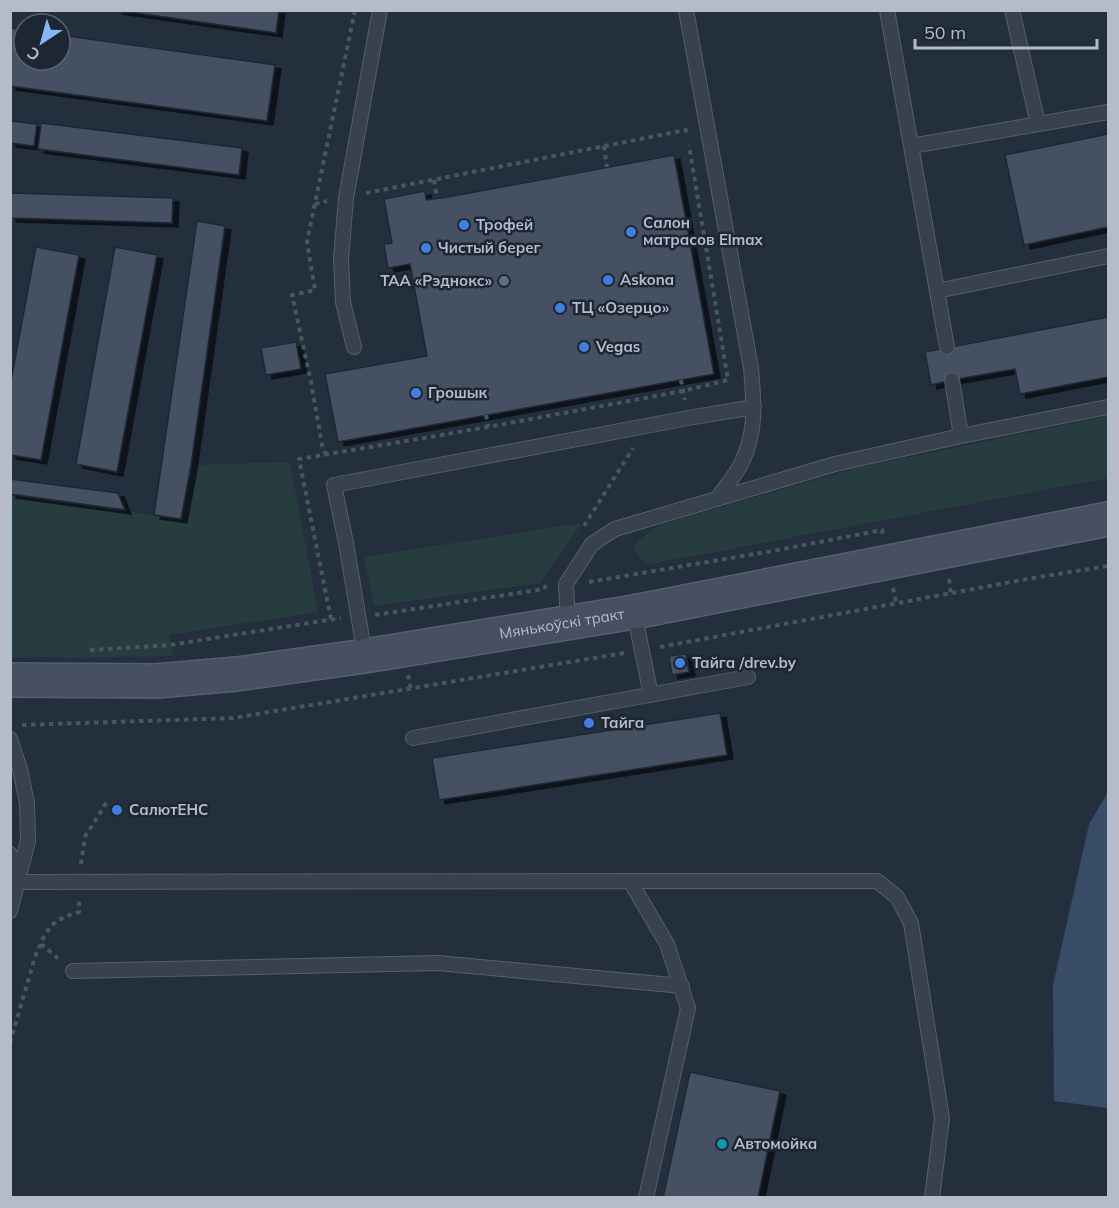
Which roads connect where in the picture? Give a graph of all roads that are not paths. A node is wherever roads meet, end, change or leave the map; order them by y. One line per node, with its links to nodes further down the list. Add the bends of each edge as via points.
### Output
1 (380, 10): 10 (lane, via 346,198 341,259 343,302)
2 (686, 10): 14 (lane, via 751,369)
3 (887, 10): 7 (lane)
4 (1012, 10): 6 (lane)
5 (1108, 112): 6 (lane)
6 (1038, 124): 7 (lane)
7 (911, 146): 9 (lane)
8 (1108, 256): 9 (lane)
9 (937, 291): 11 (lane)
10 (354, 346)
11 (947, 347)
12 (952, 380): 15 (lane)
13 (1108, 406): 15 (lane)
14 (754, 407): 16 (lane, via 750,444); 20 (lane, via 334,485)
15 (961, 436): 16 (lane, via 835,464)
16 (717, 499): 19 (lane, via 615,529 592,544 566,585)
17 (1108, 519): 18 (street, Мянькоўскі тракт)
18 (634, 612): 19 (street, Мянькоўскі тракт); 23 (lane)
19 (568, 624): 20 (street, Мянькоўскі тракт)
20 (365, 656): 22 (street, Мянькоўскі тракт, via 156,681)
21 (748, 677): 23 (lane)
22 (10, 680)
23 (651, 695): 24 (lane)
24 (413, 738)
25 (10, 740): 28 (lane, via 27,803 28,841)
26 (10, 854): 28 (lane)
27 (630, 881): 28 (lane); 31 (lane, via 667,944); 33 (lane, via 877,881 897,897 911,923 942,1118)
28 (19, 882): 29 (lane)
29 (10, 911)
30 (73, 971): 31 (lane, via 438,963)
31 (682, 986): 32 (lane, via 688,1008)
32 (646, 1197)
33 (932, 1197)

